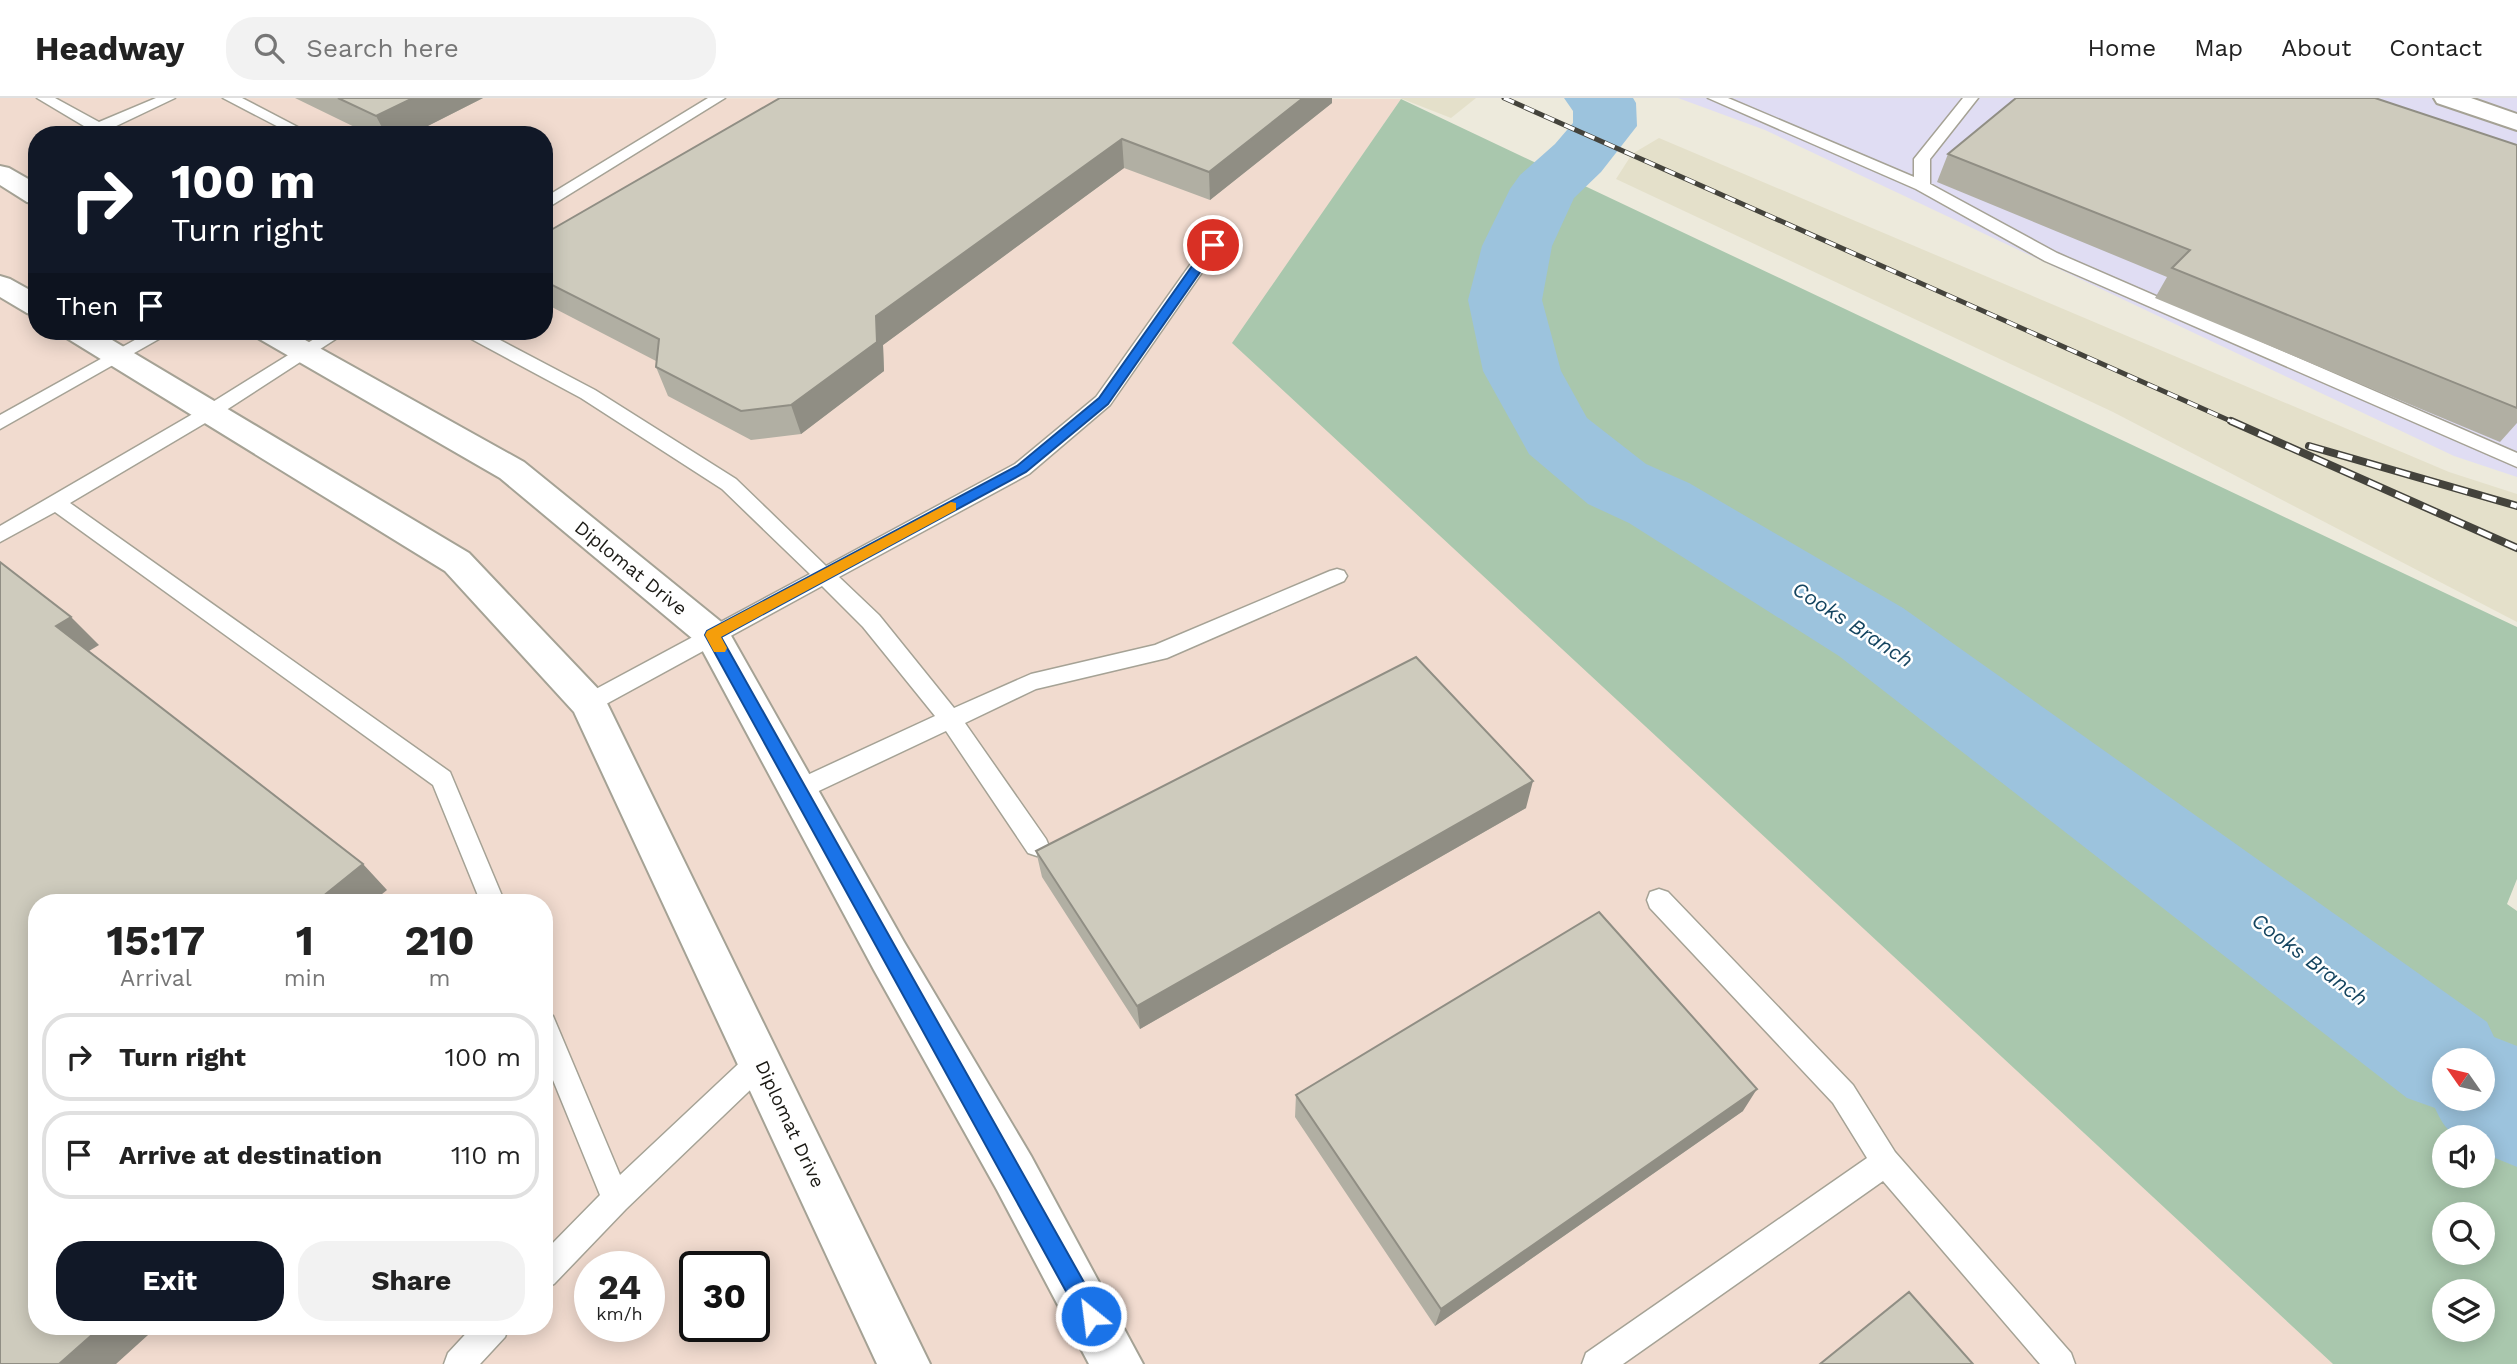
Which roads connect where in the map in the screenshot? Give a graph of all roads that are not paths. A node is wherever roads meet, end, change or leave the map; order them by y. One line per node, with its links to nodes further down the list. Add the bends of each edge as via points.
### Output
1 (44, 98): 9 (lane)
2 (167, 98): 10 (lane)
3 (230, 98): 11 (lane)
4 (718, 98): 15 (lane)
5 (1715, 98): 13 (lane)
6 (1971, 98): 13 (lane, via 1922,159)
7 (2446, 98): 8 (street)
8 (2517, 122)
9 (94, 126)
10 (116, 126)
11 (288, 126)
12 (0, 174): 14 (street)
13 (1922, 186): 28 (lane, via 2051,257)
14 (28, 191)
15 (553, 199)
16 (1213, 245): 31 (lane, via 1103,401 1076,425 1021,469)
17 (0, 285): 18 (street)
18 (28, 302)
19 (91, 340): 25 (street, Diplomat Drive)
20 (149, 340): 25 (lane)
21 (285, 340): 24 (street, Diplomat Drive)
22 (324, 340): 24 (lane)
23 (487, 340): 31 (lane, via 588,394 729,484)
24 (306, 351): 26 (lane); 33 (street, Diplomat Drive, via 512,470)
25 (120, 358): 26 (street, Diplomat Drive); 27 (lane)
26 (210, 412): 29 (lane); 34 (street, Diplomat Drive, via 457,562)
27 (0, 423)
28 (2517, 461)
29 (55, 502): 30 (lane); 38 (lane, via 442,779)
30 (0, 535)
31 (823, 576): 33 (lane); 35 (lane, via 871,621)
32 (1337, 576): 35 (lane, via 1159,652 1031,682)
33 (712, 635): 34 (lane); 36 (street, Diplomat Drive)
34 (589, 703): 41 (street, Diplomat Drive)
35 (950, 719): 36 (lane); 37 (lane)
36 (798, 790): 48 (street, Diplomat Drive)
37 (1037, 846)
38 (489, 894)
39 (1658, 900): 42 (lane, via 1843,1094)
40 (553, 1047): 43 (lane)
41 (760, 1062): 43 (lane); 47 (street, Diplomat Drive)
42 (1885, 1162): 49 (lane); 50 (lane)
43 (616, 1199): 44 (lane)
44 (553, 1265)
45 (485, 1335): 46 (lane)
46 (458, 1364)
47 (904, 1364)
48 (1117, 1364)
49 (1597, 1364)
50 (2060, 1364)

